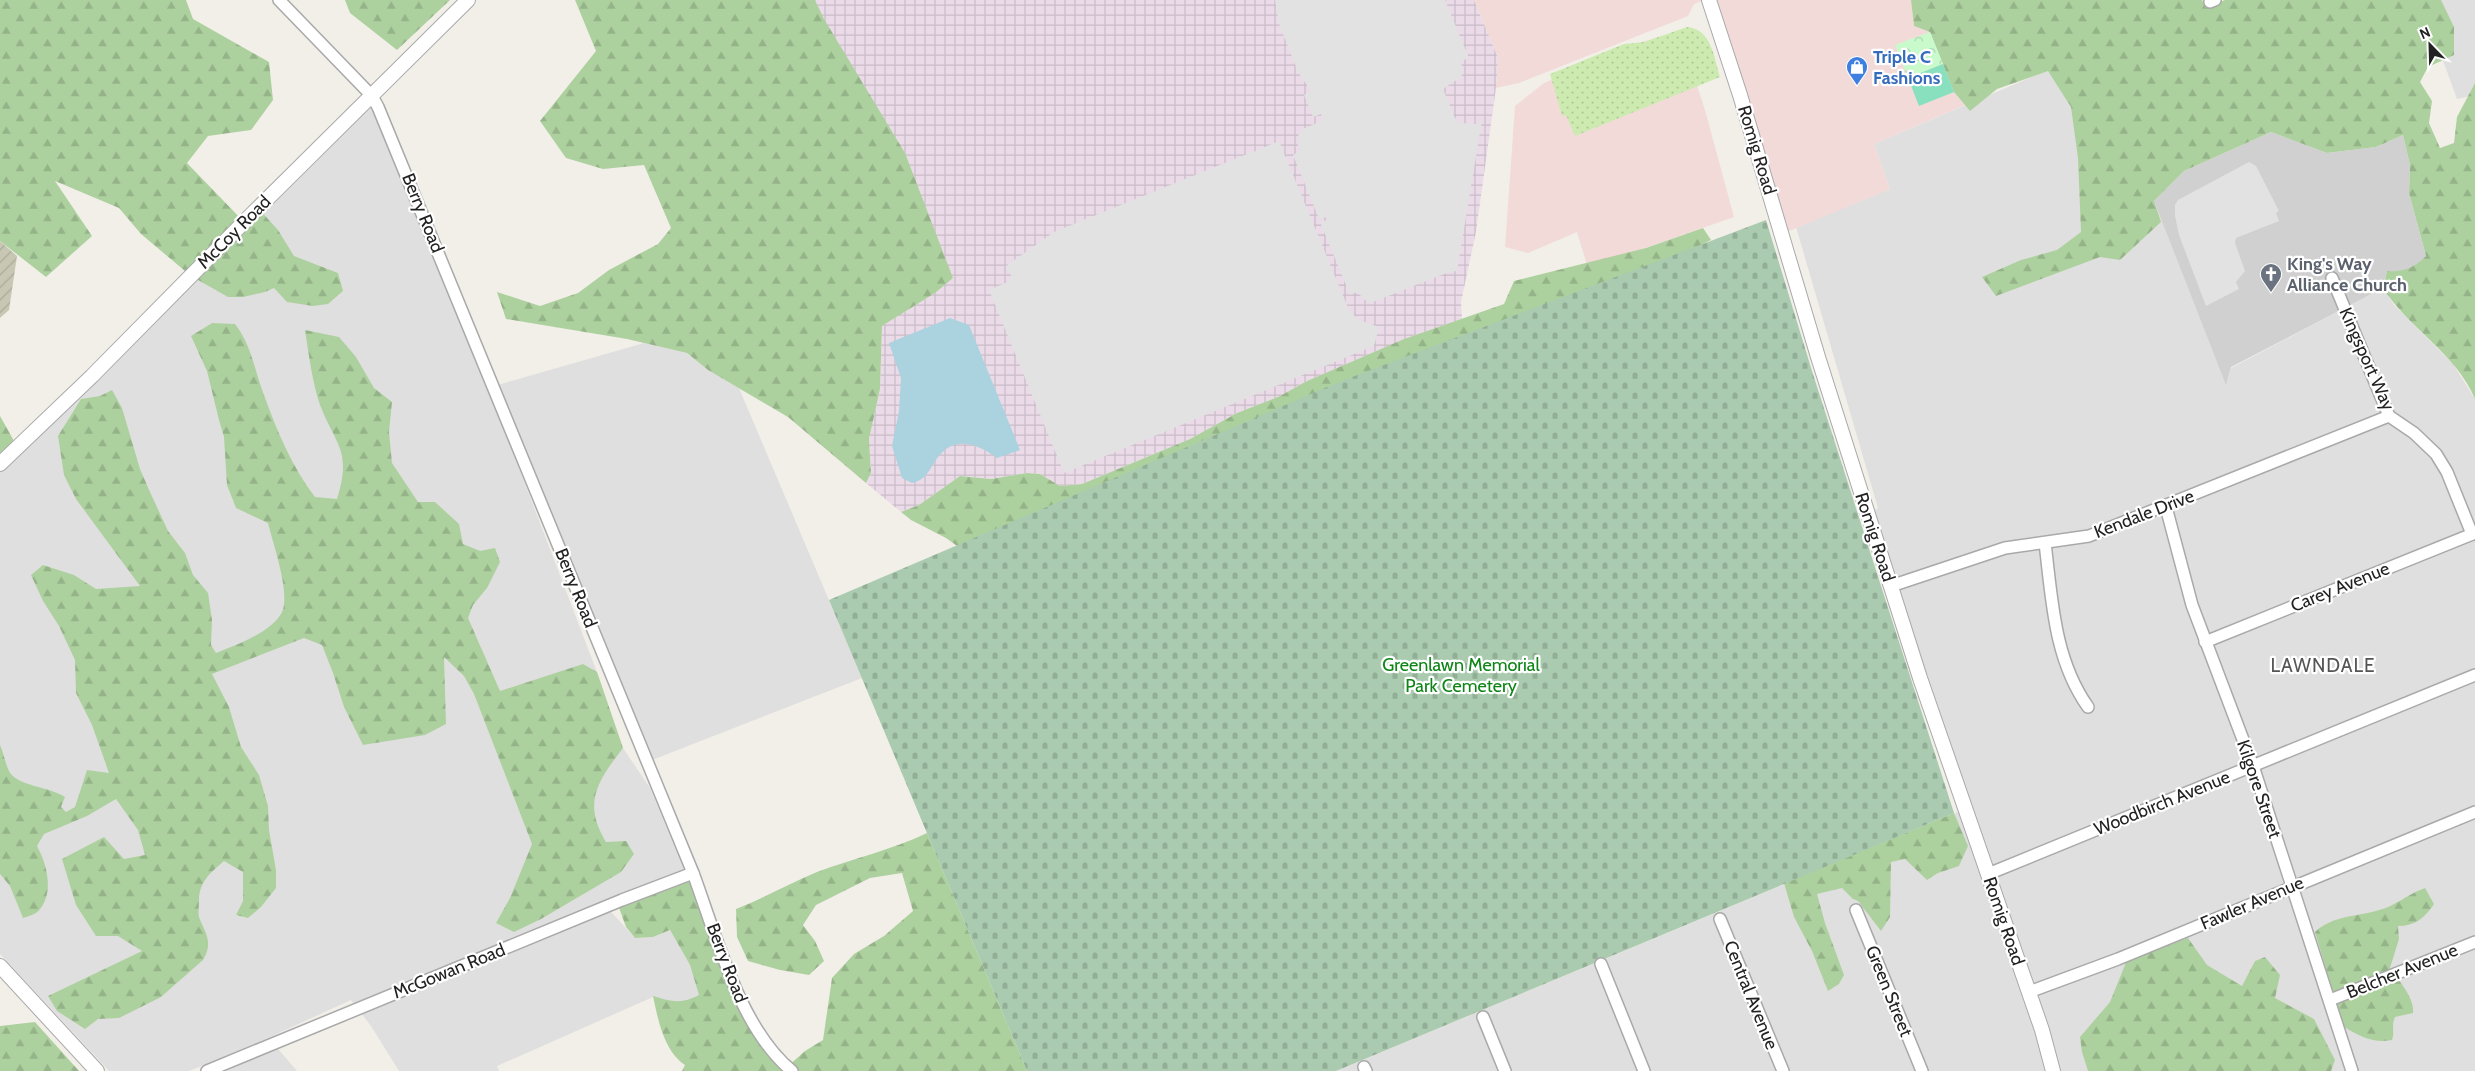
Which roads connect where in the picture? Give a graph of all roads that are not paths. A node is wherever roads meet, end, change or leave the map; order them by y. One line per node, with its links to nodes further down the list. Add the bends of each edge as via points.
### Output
1 (279, 0): 4 (street, Berry Road)
2 (468, 0): 4 (street, McCoy Road)
3 (1709, 0): 11 (street, Romig Road)
4 (372, 96): 7 (street, McCoy Road); 17 (street, Berry Road, via 423,212)
5 (2332, 278): 6 (street, Kingsport Way)
6 (2389, 416): 8 (street, Kendale Drive); 9 (street, Kingsport Way, via 2436,454)
7 (0, 464)
8 (2166, 506): 10 (street, Kendale Drive, via 2089,536); 12 (street, Kilgore Street)
9 (2473, 533): 12 (street, Carey Avenue)
10 (2045, 543): 11 (street, Kendale Drive, via 2005,548); 14 (street, via 2055,626 2063,661 2077,692)
11 (1890, 586): 18 (street, Romig Road)
12 (2205, 642): 15 (street, Kilgore Street)
13 (2475, 675): 15 (street, Woodbirch Avenue)
14 (2088, 707)
15 (2253, 766): 18 (street, Woodbirch Avenue); 19 (street, Kilgore Street)
16 (2475, 812): 19 (street, Fawler Avenue)
17 (693, 873): 29 (street, McGowan Road); 30 (street, Berry Road, via 748,1017 772,1054)
18 (1988, 874): 25 (street, Romig Road)
19 (2292, 886): 25 (street, Fawler Avenue, via 2118,959); 26 (street, Kilgore Street)
20 (1856, 910): 34 (street, Green Street)
21 (1720, 919): 33 (street, Central Avenue)
22 (2475, 942): 26 (street, Belcher Avenue)
23 (1601, 964): 32 (street)
24 (0, 966): 28 (street)
25 (2029, 992): 35 (street, Romig Road)
26 (2330, 1000): 36 (street, Kilgore Street)
27 (1483, 1017): 31 (street)
28 (97, 1071)
29 (207, 1071)
30 (792, 1071)
31 (1506, 1071)
32 (1644, 1071)
33 (1783, 1071)
34 (1922, 1071)
35 (2053, 1071)
36 (2352, 1071)

